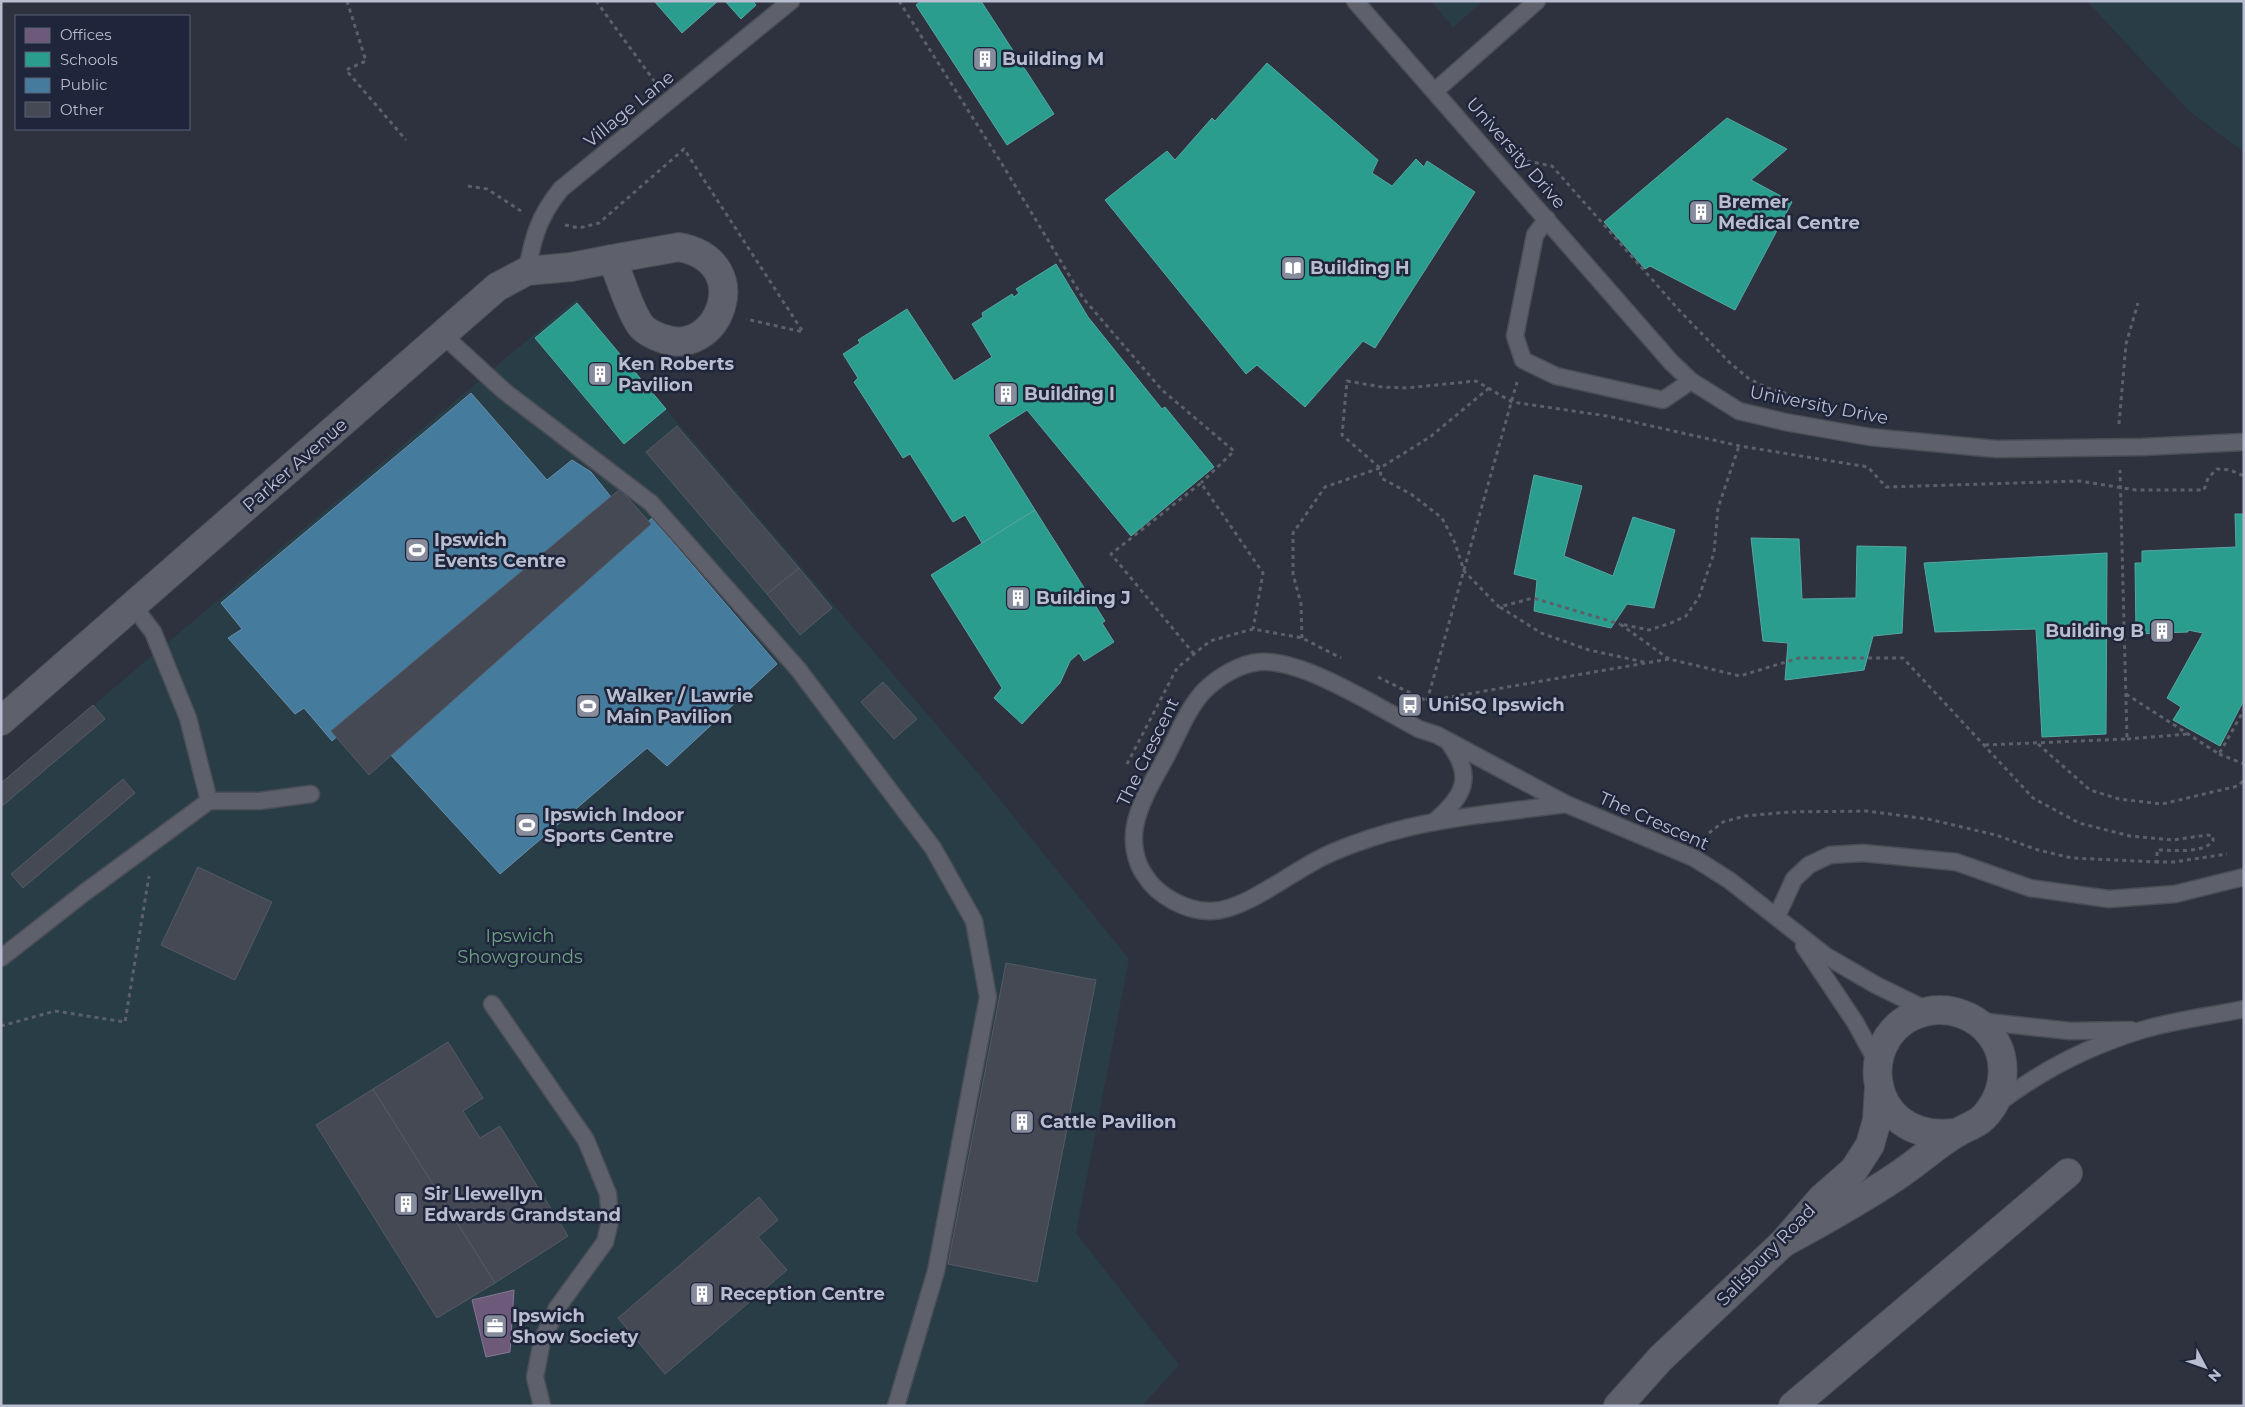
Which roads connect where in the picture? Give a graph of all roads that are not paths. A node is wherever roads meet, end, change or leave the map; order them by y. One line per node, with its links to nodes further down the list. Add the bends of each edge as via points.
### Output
1 (791, 1): 7 (lane, Village Lane, via 561,189 545,209 532,239)
2 (1355, 1): 4 (lane, University Drive)
3 (1537, 1): 4 (lane)
4 (1435, 91): 5 (lane, University Drive)
5 (1547, 219): 9 (lane, University Drive, via 1671,362); 9 (lane, via 1535,235 1515,336 1523,360 1556,376 1663,400)
6 (612, 259): 7 (street, Parker Avenue)
7 (526, 271): 8 (street, Parker Avenue, via 497,287)
8 (443, 335): 11 (street, Parker Avenue); 33 (lane, via 504,391 651,503 798,669 933,848 974,921 988,997 936,1271)
9 (1692, 381): 10 (lane, University Drive, via 1739,411 1870,437 1996,449)
10 (2244, 442)
11 (134, 607): 12 (street, Parker Avenue); 15 (lane, via 153,632 188,718)
12 (1, 722)
13 (1450, 744): 16 (lane, The Crescent); 17 (lane, The Crescent, via 1460,757 1464,781 1447,812); 17 (lane, The Crescent, via 1310,672 1285,664 1258,662 1235,668 1204,690 1192,706 1140,808 1134,828 1134,850 1144,874 1162,894 1189,908 1213,911 1240,904 1318,859 1345,848)
14 (311, 794): 15 (lane)
15 (209, 802): 21 (lane)
16 (1566, 804): 17 (lane, The Crescent); 19 (lane, The Crescent, via 1686,854 1729,880)
17 (1434, 822)
18 (2244, 877): 19 (lane, via 2175,894 2109,899 2030,888 1956,862 1863,853 1830,855 1809,865 1794,879)
19 (1777, 916): 20 (lane, The Crescent)
20 (1795, 934): 24 (lane, The Crescent, via 1851,972); 27 (lane, The Crescent, via 1850,1014)
21 (1, 958)
22 (492, 1004): 32 (lane, via 586,1140 608,1194 610,1221 605,1242 557,1308 542,1341 534,1377)
23 (2244, 1009): 26 (lane)
24 (1929, 1010): 25 (street, via 1961,1013); 27 (street, via 1894,1029 1884,1044)
25 (1976, 1021): 26 (lane, via 2070,1031); 28 (street, via 1990,1033 2000,1050 2003,1070 2000,1091)
26 (2143, 1030): 28 (lane, via 2092,1048 2057,1065 2020,1086)
27 (1879, 1075): 29 (street, via 1886,1105 1902,1122 1920,1132); 31 (street, Salisbury Road, via 1877,1120 1864,1158 1822,1198)
28 (1990, 1110): 29 (street, via 1974,1126)
29 (1955, 1134): 31 (street, via 1847,1209)
30 (2068, 1173): 35 (street)
31 (1783, 1243): 34 (street, Salisbury Road, via 1661,1358)
32 (542, 1406)
33 (896, 1406)
34 (1618, 1406)
35 (1793, 1406)

